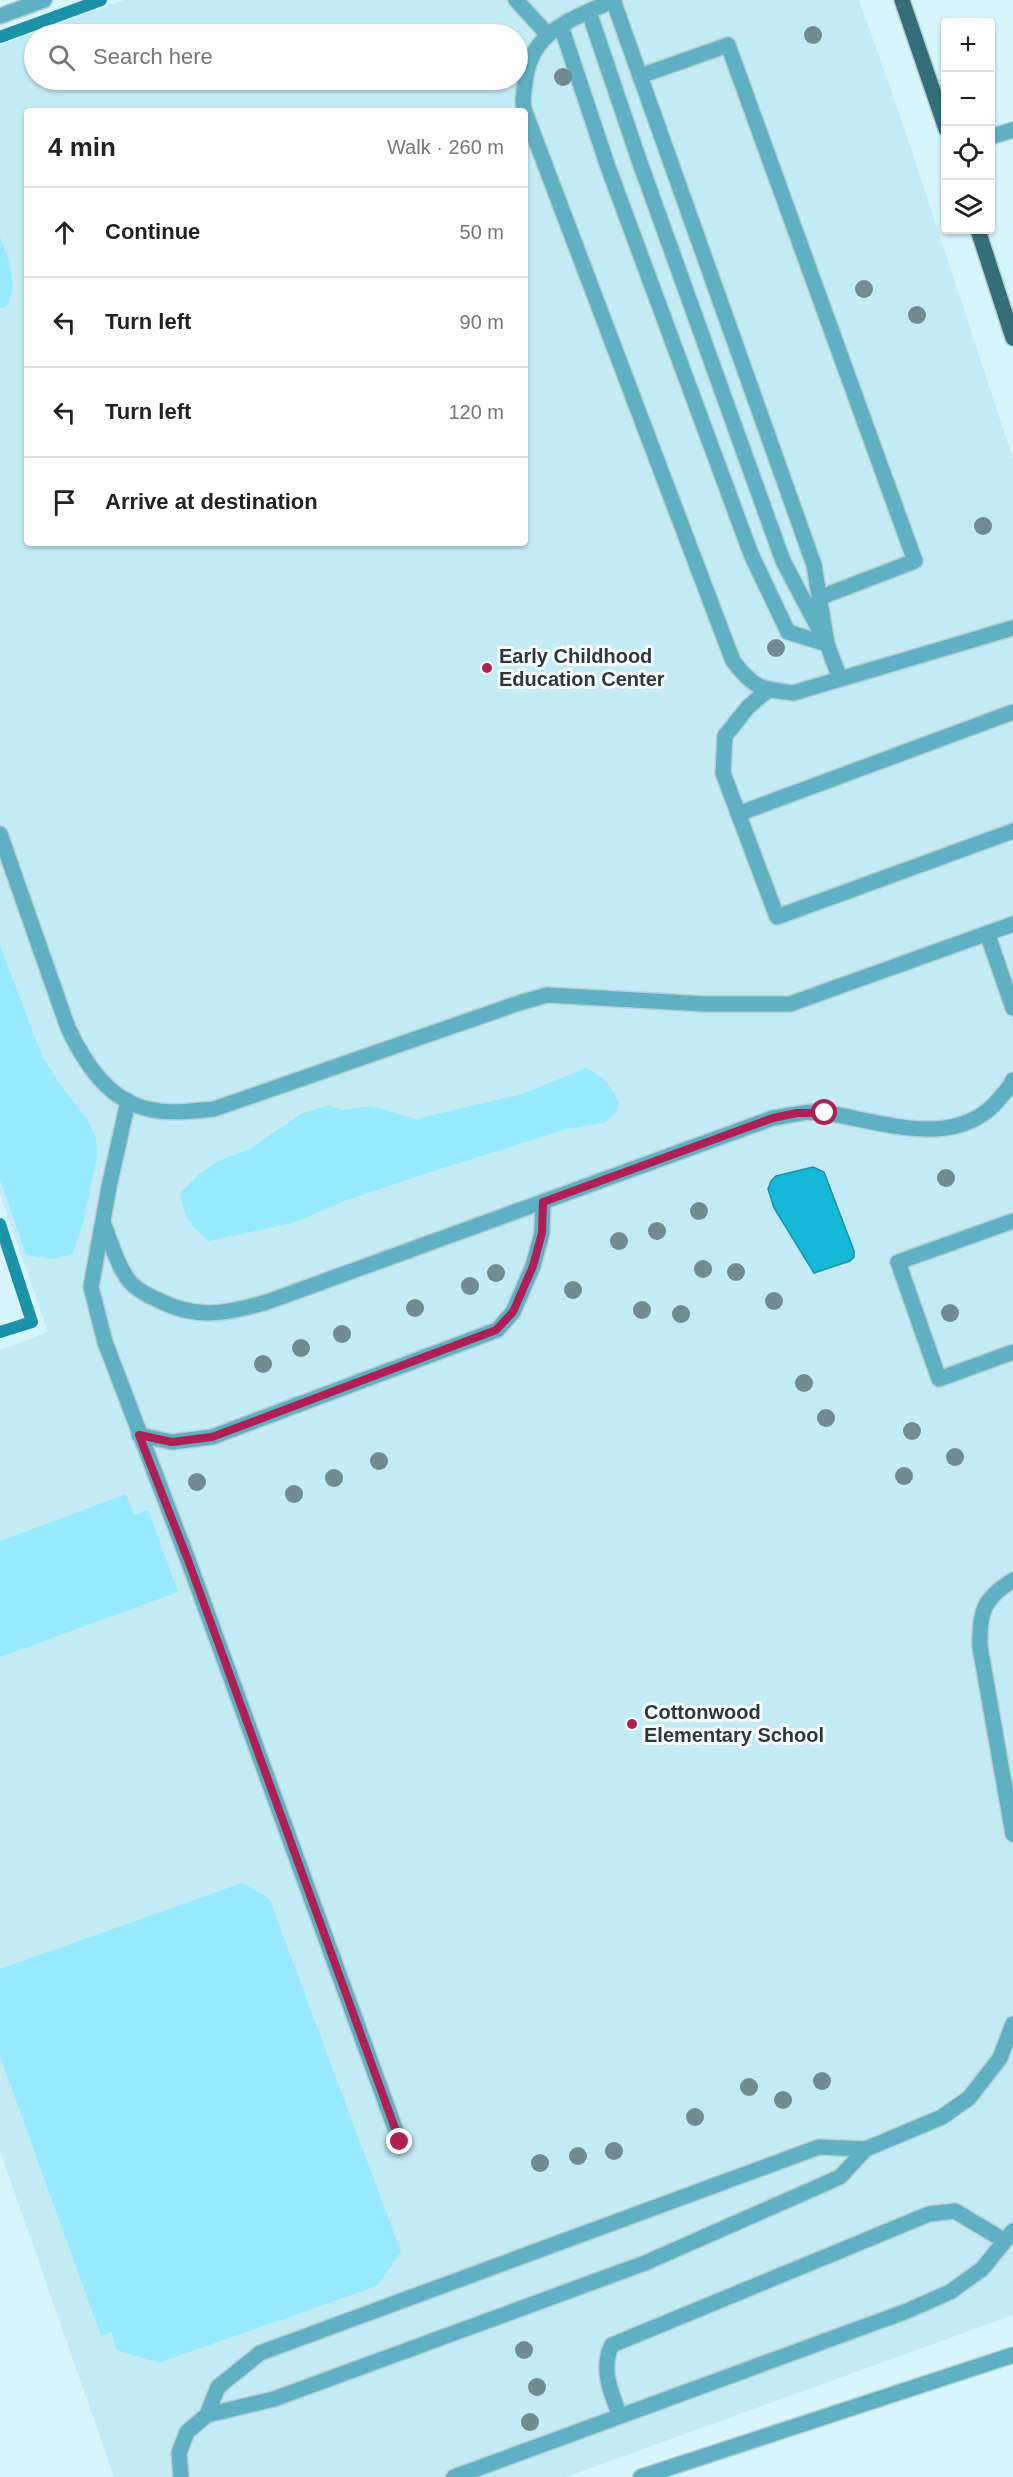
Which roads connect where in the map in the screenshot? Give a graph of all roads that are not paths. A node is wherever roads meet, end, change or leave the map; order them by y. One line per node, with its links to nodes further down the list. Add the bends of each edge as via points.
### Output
1 (44, 0): 6 (lane)
2 (516, 0): 7 (lane)
3 (614, 0): 5 (lane); 9 (lane)
4 (902, 0): 13 (main road)
5 (588, 12): 7 (lane); 20 (lane, via 783,561)
6 (0, 16)
7 (554, 30): 8 (lane, via 538,44); 20 (lane, via 751,554 788,632)
8 (528, 64)
9 (640, 76): 18 (lane, via 814,565); 18 (lane, via 728,45 915,561)
10 (524, 90): 11 (lane)
11 (524, 108)
12 (528, 119): 22 (lane, via 733,661 750,682)
13 (944, 126)
14 (1013, 129): 15 (lane)
15 (995, 135)
16 (979, 234): 17 (main road)
17 (1013, 338)
18 (821, 597): 20 (lane)
19 (1013, 628): 21 (lane)
20 (827, 644): 21 (lane)
21 (840, 679): 22 (lane, via 793,693)
22 (768, 690): 24 (lane, via 725,735 723,773)
23 (1013, 712): 24 (lane)
24 (738, 814): 25 (lane, via 777,917)
25 (1013, 831)
26 (0, 834): 31 (lane, via 68,1028 93,1073)
27 (1013, 924): 28 (lane)
28 (987, 933): 29 (lane); 31 (lane, via 790,1004 706,1004 547,995 214,1109 148,1109)
29 (1013, 1008)
30 (1013, 1080): 32 (lane, via 994,1106 972,1122 944,1130 871,1123 825,1113 797,1113 773,1118)
31 (128, 1101): 34 (lane)
32 (543, 1202): 34 (lane, via 267,1302 232,1312 202,1314 174,1309 144,1293 124,1275); 36 (lane, via 542,1233 533,1266 513,1312 496,1330 212,1437 172,1442)
33 (1013, 1221): 35 (lane, via 898,1262 939,1379)
34 (103, 1222): 36 (lane, via 91,1287 105,1342)
35 (1013, 1352)
36 (139, 1435): 40 (lane)
37 (1013, 1580): 38 (lane, via 988,1600 980,1619 980,1647)
38 (1013, 1834)
39 (1013, 2024): 41 (lane, via 999,2058 969,2098 942,2117)
40 (400, 2142)
41 (866, 2149): 44 (lane, via 840,2177 645,2263 274,2399); 44 (lane, via 819,2147 260,2353 218,2387)
42 (1009, 2236): 45 (lane, via 982,2269 950,2292 907,2312); 45 (lane, via 956,2211 929,2214 612,2345 606,2356 609,2388)
43 (1013, 2355): 46 (lane)
44 (207, 2415): 47 (lane, via 187,2432 179,2453)
45 (620, 2416): 48 (lane)
46 (682, 2470): 49 (lane)
47 (181, 2477)
48 (454, 2477)
49 (641, 2477)

